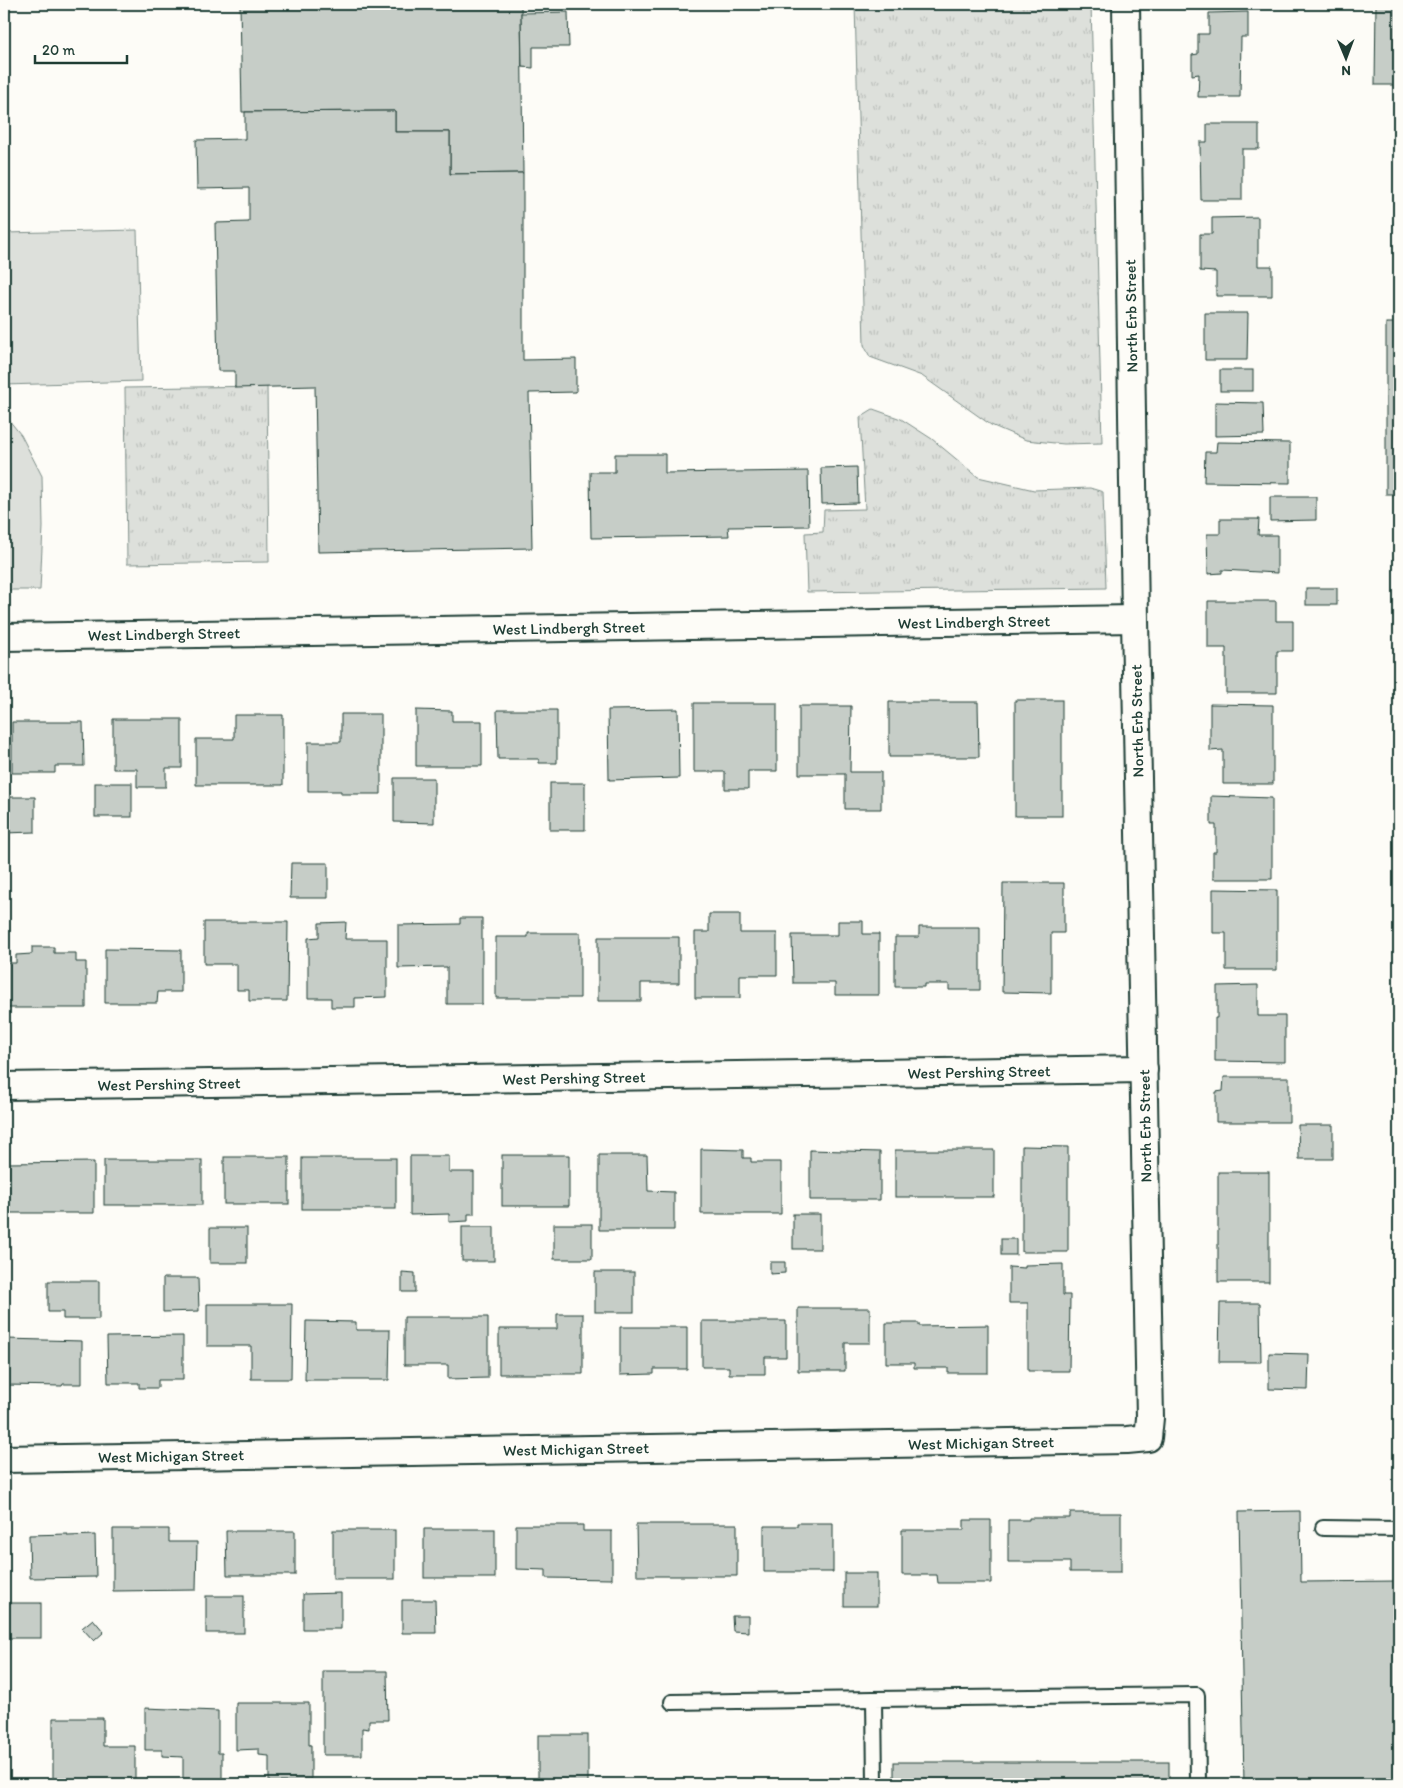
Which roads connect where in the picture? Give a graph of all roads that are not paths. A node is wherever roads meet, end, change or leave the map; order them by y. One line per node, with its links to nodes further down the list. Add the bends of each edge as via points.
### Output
1 (1126, 4): 2 (street, North Erb Street)
2 (1135, 619): 3 (street, West Lindbergh Street); 4 (street, North Erb Street)
3 (4, 637)
4 (1144, 1069): 5 (street, West Pershing Street); 6 (street, North Erb Street)
5 (4, 1086)
6 (1148, 1438): 7 (street, West Michigan Street)
7 (4, 1459)
8 (1323, 1528): 9 (lane)
9 (1399, 1528)
10 (874, 1699): 11 (lane); 12 (lane); 13 (lane, via 1197,1695)
11 (672, 1702)
12 (875, 1784)
13 (1198, 1784)

